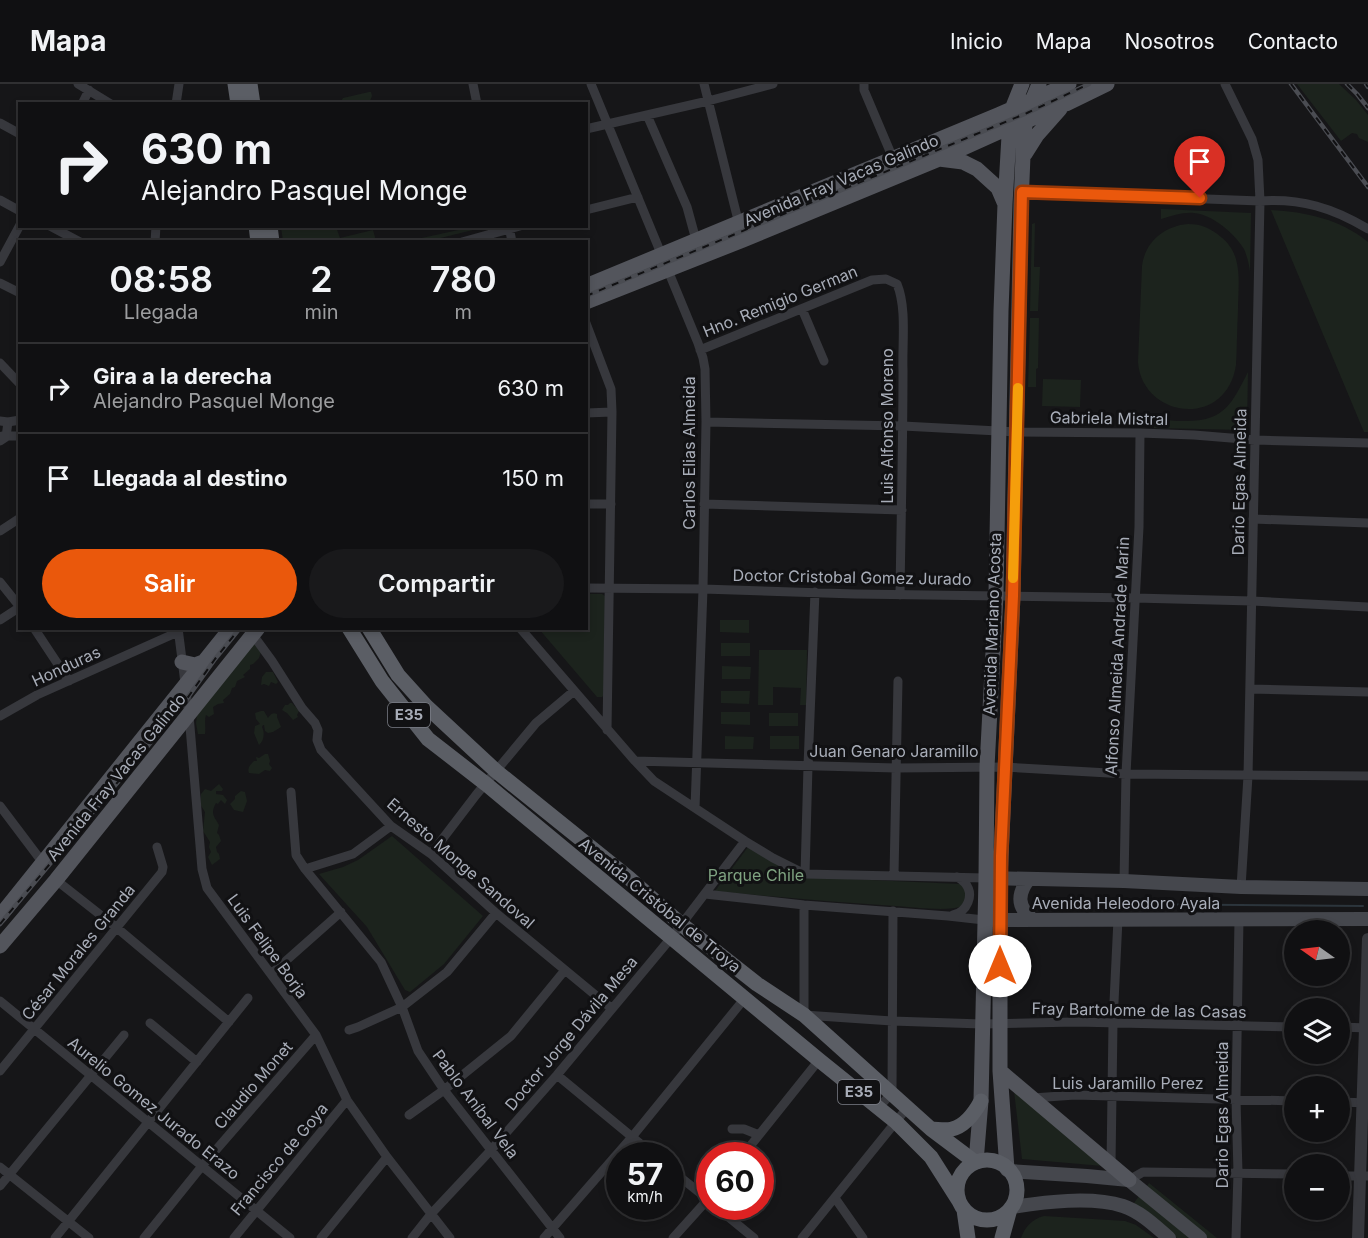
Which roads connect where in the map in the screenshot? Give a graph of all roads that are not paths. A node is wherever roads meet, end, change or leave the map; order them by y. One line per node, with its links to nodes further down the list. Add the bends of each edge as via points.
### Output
1 (78, 84): 15 (street)
2 (179, 84): 20 (street)
3 (235, 84): 21 (highway)
4 (250, 84): 22 (highway)
5 (473, 84): 23 (street)
6 (591, 84): 29 (street, Carlos Elias Almeida)
7 (704, 84): 16 (street)
8 (773, 84): 16 (street)
9 (864, 84): 34 (street)
10 (1022, 84): 25 (main road, Avenida Mariano Acosta)
11 (1038, 84): 17 (main road, Avenida Mariano Acosta)
12 (1069, 84): 17 (main road, Avenida Fray Vacas Galindo)
13 (1107, 84): 24 (main road, Avenida Fray Vacas Galindo)
14 (1225, 84): 40 (street, Dario Egas Almeida, via 1252,139 1258,160)
15 (89, 90): 18 (street); 19 (street)
16 (708, 101): 26 (street); 44 (street)
17 (1032, 101): 25 (main road, Avenida Fray Vacas Galindo); 27 (main road, Avenida Mariano Acosta)
18 (83, 102)
19 (108, 102)
20 (176, 102)
21 (238, 102)
22 (253, 102)
23 (477, 102)
24 (1066, 104): 27 (main road, Avenida Fray Vacas Galindo); 33 (main road, via 1037,135)
25 (1012, 109): 30 (main road, Avenida Mariano Acosta); 34 (main road, Avenida Fray Vacas Galindo)
26 (647, 115): 29 (street); 51 (street, via 687,207)
27 (1025, 122): 30 (main road, Avenida Fray Vacas Galindo); 33 (main road, Avenida Mariano Acosta)
28 (0, 123): 32 (street)
29 (607, 123): 31 (street); 38 (street, Carlos Elias Almeida)
30 (1010, 127): 35 (main road, Avenida Fray Vacas Galindo); 41 (main road, Avenida Mariano Acosta)
31 (588, 128)
32 (18, 133)
33 (1024, 156): 37 (main road, Avenida Mariano Acosta)
34 (893, 159): 36 (street); 44 (main road, Avenida Fray Vacas Galindo)
35 (939, 159): 36 (main road, Avenida Fray Vacas Galindo); 41 (main road, via 963,162 977,169 998,188)
36 (900, 174): 52 (main road, Avenida Fray Vacas Galindo)
37 (1022, 192): 40 (street); 73 (main road, Avenida Mariano Acosta)
38 (638, 197): 43 (street); 53 (street, Carlos Elias Almeida)
39 (0, 200): 42 (street)
40 (1260, 201): 48 (street, via 1318,206); 77 (street, Dario Egas Almeida)
41 (1005, 204): 72 (main road, Avenida Mariano Acosta)
42 (18, 210)
43 (588, 210)
44 (739, 223): 51 (main road, Avenida Fray Vacas Galindo); 52 (street)
45 (18, 228): 54 (street)
46 (54, 228): 49 (street)
47 (509, 228): 50 (street)
48 (1368, 229)
49 (77, 240)
50 (469, 240)
51 (696, 240): 53 (main road, Avenida Fray Vacas Galindo)
52 (743, 240): 55 (main road, Avenida Fray Vacas Galindo)
53 (661, 254): 55 (street, Carlos Elias Almeida); 58 (main road, Avenida Fray Vacas Galindo)
54 (0, 262)
55 (668, 270): 60 (main road, Avenida Fray Vacas Galindo); 63 (street, Carlos Elias Almeida)
56 (872, 280): 61 (street, Hno. Remigio German); 71 (street, Luis Alfonso Moreno, via 886,279 897,284 901,295)
57 (0, 283): 59 (street)
58 (588, 285)
59 (18, 292)
60 (588, 301)
61 (802, 309): 63 (street, Hno. Remigio German); 64 (street)
62 (588, 328): 67 (street, via 611,389)
63 (700, 350): 70 (street, Carlos Elias Almeida, via 705,369)
64 (824, 361)
65 (0, 363): 66 (street)
66 (18, 382)
67 (612, 412): 68 (street); 80 (street)
68 (588, 413)
69 (4, 422): 76 (street)
70 (706, 422): 71 (street, Gabriela Mistral); 81 (street, Carlos Elias Almeida)
71 (903, 426): 72 (street, Gabriela Mistral); 82 (street, Luis Alfonso Moreno)
72 (999, 431): 73 (street, Gabriela Mistral); 93 (main road, Avenida Mariano Acosta)
73 (1017, 432): 74 (street, Gabriela Mistral); 94 (main road, Avenida Mariano Acosta)
74 (1140, 433): 77 (street, Gabriela Mistral); 95 (street, Alfonso Almeida Andrade Marin)
75 (18, 436): 76 (street)
76 (2, 438)
77 (1255, 440): 78 (street, Gabriela Mistral); 84 (street, Dario Egas Almeida)
78 (1368, 443)
79 (588, 504): 80 (street)
80 (611, 504): 89 (street)
81 (704, 504): 82 (street); 90 (street, Carlos Elias Almeida)
82 (902, 510): 92 (street, Luis Alfonso Moreno)
83 (18, 519): 86 (street)
84 (1253, 519): 85 (street); 96 (street, Dario Egas Almeida)
85 (1368, 523)
86 (0, 531)
87 (0, 582): 97 (street)
88 (588, 588): 89 (street, Doctor Cristobal Gomez Jurado)
89 (610, 588): 90 (street, Doctor Cristobal Gomez Jurado); 118 (street)
90 (703, 589): 91 (street, Doctor Cristobal Gomez Jurado); 120 (street, Carlos Elias Almeida)
91 (815, 592): 92 (street, Doctor Cristobal Gomez Jurado); 121 (street)
92 (900, 594): 93 (street, Doctor Cristobal Gomez Jurado)
93 (996, 595): 94 (street, Doctor Cristobal Gomez Jurado); 122 (main road, Avenida Mariano Acosta)
94 (1013, 596): 95 (street, Doctor Cristobal Gomez Jurado); 123 (main road, Avenida Mariano Acosta)
95 (1136, 598): 96 (street, Doctor Cristobal Gomez Jurado); 126 (street, Alfonso Almeida Andrade Marin)
96 (1252, 601): 98 (street, Doctor Cristobal Gomez Jurado); 113 (street, Dario Egas Almeida)
97 (18, 604)
98 (1368, 607)
99 (18, 608): 100 (street)
100 (0, 620)
101 (35, 630): 110 (street)
102 (178, 630): 108 (street, Luis Felipe Borja); 110 (street, Honduras)
103 (229, 630): 109 (main road, Avenida Fray Vacas Galindo)
104 (350, 630): 129 (highway, Avenida Cristóbal de Troya / E35, via 382,681 428,739)
105 (370, 630): 125 (highway, Avenida Cristóbal de Troya / E35, via 398,675)
106 (522, 630): 114 (street, Avenida Heleodoro Ayala)
107 (255, 632): 116 (main road, Avenida Fray Vacas Galindo); 133 (street, Ernesto Monge Sandoval, via 315,723 321,750)
108 (182, 662): 109 (main road); 112 (street, Luis Felipe Borja)
109 (203, 663): 112 (main road, Avenida Fray Vacas Galindo)
110 (69, 681): 117 (street, Honduras)
111 (898, 681): 124 (street)
112 (184, 686): 116 (street, Luis Felipe Borja); 137 (main road, Avenida Fray Vacas Galindo)
113 (1250, 689): 115 (street); 127 (street, Dario Egas Almeida)
114 (574, 691): 118 (street, Avenida Heleodoro Ayala); 125 (street, via 536,723)
115 (1368, 692)
116 (189, 715): 144 (main road, Avenida Fray Vacas Galindo); 167 (street, Luis Felipe Borja, via 202,869 207,888)
117 (0, 716)
118 (607, 730): 119 (street, Avenida Heleodoro Ayala)
119 (635, 761): 120 (street, Juan Genaro Jaramillo); 132 (street, Avenida Heleodoro Ayala, via 654,781)
120 (696, 763): 121 (street, Juan Genaro Jaramillo); 132 (street, Carlos Elias Almeida)
121 (808, 766): 124 (street, Juan Genaro Jaramillo); 139 (street)
122 (987, 767): 123 (street, Juan Genaro Jaramillo); 124 (street, Juan Genaro Jaramillo); 142 (main road, Avenida Mariano Acosta)
123 (1004, 767): 126 (street, Juan Genaro Jaramillo); 142 (main road, Avenida Mariano Acosta)
124 (896, 768): 140 (street)
125 (496, 771): 129 (street); 161 (highway, Avenida Cristóbal de Troya / E35)
126 (1126, 774): 127 (street, Juan Genaro Jaramillo); 145 (street, Alfonso Almeida Andrade Marin)
127 (1248, 776): 128 (street, Juan Genaro Jaramillo); 146 (street, Dario Egas Almeida)
128 (1368, 776)
129 (486, 784): 136 (street); 163 (highway, Avenida Cristóbal de Troya / E35)
130 (291, 792): 138 (street, Pablo Aníbal Vela, via 296,855)
131 (0, 806): 137 (street)
132 (695, 808): 134 (street, Avenida Heleodoro Ayala)
133 (391, 826): 136 (street, Ernesto Monge Sandoval); 138 (street, via 353,854)
134 (745, 841): 139 (street, Avenida Heleodoro Ayala); 148 (street, Doctor Jorge Dávila Mesa)
135 (157, 847): 162 (street, César Morales Granda, via 162,872)
136 (431, 854): 152 (street, Ernesto Monge Sandoval)
137 (43, 863): 153 (main road, Avenida Fray Vacas Galindo)
138 (305, 869): 151 (street, Pablo Aníbal Vela)
139 (806, 874): 140 (street, Avenida Heleodoro Ayala)
140 (894, 875): 141 (street, Avenida Heleodoro Ayala)
141 (957, 877): 142 (street, Avenida Heleodoro Ayala); 154 (street, via 965,883 970,900 965,909)
142 (993, 879): 143 (main road, Avenida Heleodoro Ayala); 158 (main road, Avenida Mariano Acosta); 159 (main road, Avenida Mariano Acosta)
143 (1029, 879): 145 (main road, Avenida Heleodoro Ayala); 160 (main road, via 1020,896 1025,914)
144 (56, 880): 162 (street); 165 (main road, Avenida Fray Vacas Galindo)
145 (1124, 881): 146 (main road, Avenida Heleodoro Ayala)
146 (1240, 887): 147 (main road, Avenida Heleodoro Ayala)
147 (1368, 889)
148 (705, 894): 149 (street, Avenida Heleodoro Ayala); 161 (street, Doctor Jorge Dávila Mesa)
149 (804, 905): 150 (street, Avenida Heleodoro Ayala); 173 (street)
150 (893, 911): 154 (street, Avenida Heleodoro Ayala); 174 (street)
151 (341, 912): 167 (street); 171 (street, Pablo Aníbal Vela, via 381,962)
152 (496, 913): 166 (street, Ernesto Monge Sandoval); 171 (street, via 447,972)
153 (0, 916)
154 (948, 916): 158 (street, Avenida Heleodoro Ayala)
155 (1118, 919): 156 (main road, Avenida Heleodoro Ayala); 160 (main road, Avenida Heleodoro Ayala); 177 (street)
156 (1239, 919): 157 (main road, Avenida Heleodoro Ayala); 180 (street, Dario Egas Almeida)
157 (1368, 919)
158 (984, 920): 159 (main road, Avenida Heleodoro Ayala); 178 (main road, Avenida Mariano Acosta)
159 (1000, 920): 160 (main road, Avenida Heleodoro Ayala); 179 (main road, Avenida Mariano Acosta)
160 (1033, 920)
161 (681, 924): 163 (street, Doctor Jorge Dávila Mesa); 173 (highway, Avenida Cristóbal de Troya / E35, via 756,984)
162 (117, 928): 175 (street); 184 (street, César Morales Granda)
163 (671, 938): 169 (highway, Avenida Cristóbal de Troya / E35); 172 (street, Doctor Jorge Dávila Mesa)
164 (1368, 939): 183 (street)
165 (0, 946)
166 (565, 970): 172 (street, Ernesto Monge Sandoval); 194 (street, via 511,1036)
167 (271, 974): 187 (street, Luis Felipe Borja)
168 (248, 998): 175 (street)
169 (745, 998): 188 (highway, Avenida Cristóbal de Troya / E35); 212 (street)
170 (0, 1001): 184 (street, Aurelio Gomez Jurado Erazo)
171 (402, 1007): 185 (street); 194 (street, Pablo Aníbal Vela, via 418,1051)
172 (611, 1008): 192 (street, Doctor Jorge Dávila Mesa)
173 (804, 1015): 174 (street, Fray Bartolome de las Casas); 195 (highway, Avenida Cristóbal de Troya / E35)
174 (892, 1021): 178 (street, Fray Bartolome de las Casas); 195 (street)
175 (229, 1022): 189 (street)
176 (150, 1023): 189 (street)
177 (1113, 1023): 179 (street, Fray Bartolome de las Casas); 180 (street, Fray Bartolome de las Casas); 196 (street)
178 (982, 1024): 179 (street, Fray Bartolome de las Casas); 200 (main road, Avenida Mariano Acosta)
179 (999, 1024): 191 (main road, Avenida Mariano Acosta)
180 (1237, 1027): 181 (street, Fray Bartolome de las Casas); 198 (street, Dario Egas Almeida)
181 (1284, 1027)
182 (1350, 1028): 183 (street)
183 (1367, 1028): 203 (street)
184 (34, 1029): 190 (street, César Morales Granda); 193 (street, Aurelio Gomez Jurado Erazo)
185 (349, 1030)
186 (124, 1035): 193 (street)
187 (316, 1035): 199 (street, Luis Felipe Borja); 219 (street, Claudio Monet)
188 (819, 1060): 204 (highway, Avenida Cristóbal de Troya / E35); 211 (street)
189 (197, 1062): 207 (street)
190 (0, 1071)
191 (1000, 1071): 197 (main road); 221 (main road, Avenida Mariano Acosta)
192 (557, 1075): 212 (street); 215 (street, Doctor Jorge Dávila Mesa)
193 (91, 1076): 207 (street, Aurelio Gomez Jurado Erazo); 224 (street)
194 (444, 1090): 206 (street); 215 (street, Pablo Aníbal Vela)
195 (891, 1093): 204 (street); 205 (highway, Avenida Cristóbal de Troya / E35)
196 (1113, 1096): 197 (street, Luis Jaramillo Perez); 198 (street, Luis Jaramillo Perez); 218 (street)
197 (1033, 1098): 218 (main road)
198 (1236, 1099): 201 (street, Luis Jaramillo Perez); 222 (street, Dario Egas Almeida)
199 (347, 1100): 216 (street, Luis Felipe Borja); 233 (street, Francisco de Goya)
200 (981, 1101): 210 (highway, via 966,1121 952,1129); 217 (main road, Avenida Mariano Acosta)
201 (1284, 1101)
202 (1350, 1102): 203 (street)
203 (1365, 1103): 225 (street)
204 (878, 1108): 208 (highway, Avenida Cristóbal de Troya / E35)
205 (907, 1108): 208 (street); 210 (highway, Avenida Cristóbal de Troya / E35)
206 (409, 1115)
207 (148, 1122): 219 (street, Aurelio Gomez Jurado Erazo); 237 (street)
208 (896, 1122): 230 (street); 231 (highway, Avenida Cristóbal de Troya / E35, via 931,1157)
209 (732, 1129): 211 (street)
210 (931, 1129): 217 (highway, Avenida Cristóbal de Troya / E35)
211 (759, 1135): 214 (street)
212 (632, 1137): 213 (street); 238 (street)
213 (638, 1142)
214 (753, 1142)
215 (491, 1150): 234 (street, Doctor Jorge Dávila Mesa); 238 (street, Pablo Aníbal Vela)
216 (387, 1157): 234 (street, Luis Felipe Borja); 244 (street)
217 (975, 1162): 221 (highway, E35, via 994,1161); 231 (highway, E35, via 957,1185)
218 (1112, 1164): 227 (main road)
219 (202, 1166): 233 (street, Aurelio Gomez Jurado Erazo); 241 (street, Claudio Monet)
220 (0, 1167): 224 (street)
221 (1008, 1170): 227 (main road); 232 (highway, via 1016,1189)
222 (1238, 1173): 223 (street); 227 (street, via 1143,1172); 257 (street, Dario Egas Almeida)
223 (1284, 1174)
224 (9, 1175): 228 (street); 237 (street)
225 (1364, 1176): 258 (street)
226 (684, 1180): 229 (street)
227 (1129, 1180): 256 (main road)
228 (0, 1186)
229 (696, 1190)
230 (835, 1198): 251 (street); 252 (street)
231 (961, 1206): 232 (highway, via 971,1216 987,1221); 253 (highway, E35)
232 (1011, 1208): 254 (highway); 255 (main road, via 1038,1203 1104,1202 1143,1216)
233 (256, 1210): 242 (street, Francisco de Goya); 243 (street, Aurelio Gomez Jurado Erazo)
234 (431, 1214): 245 (street, Doctor Jorge Dávila Mesa); 246 (street, Luis Felipe Borja)
235 (696, 1215): 249 (street)
236 (733, 1220): 250 (street)
237 (68, 1221): 239 (street); 240 (street)
238 (552, 1229): 247 (street); 248 (street, Pablo Aníbal Vela)
239 (54, 1238)
240 (89, 1238)
241 (144, 1238)
242 (234, 1238)
243 (290, 1238)
244 (321, 1238)
245 (412, 1238)
246 (450, 1238)
247 (544, 1238)
248 (560, 1238)
249 (674, 1238)
250 (754, 1238)
251 (802, 1238)
252 (863, 1238)
253 (968, 1238)
254 (1002, 1238)
255 (1169, 1238)
256 (1200, 1238)
257 (1236, 1238)
258 (1358, 1238)

